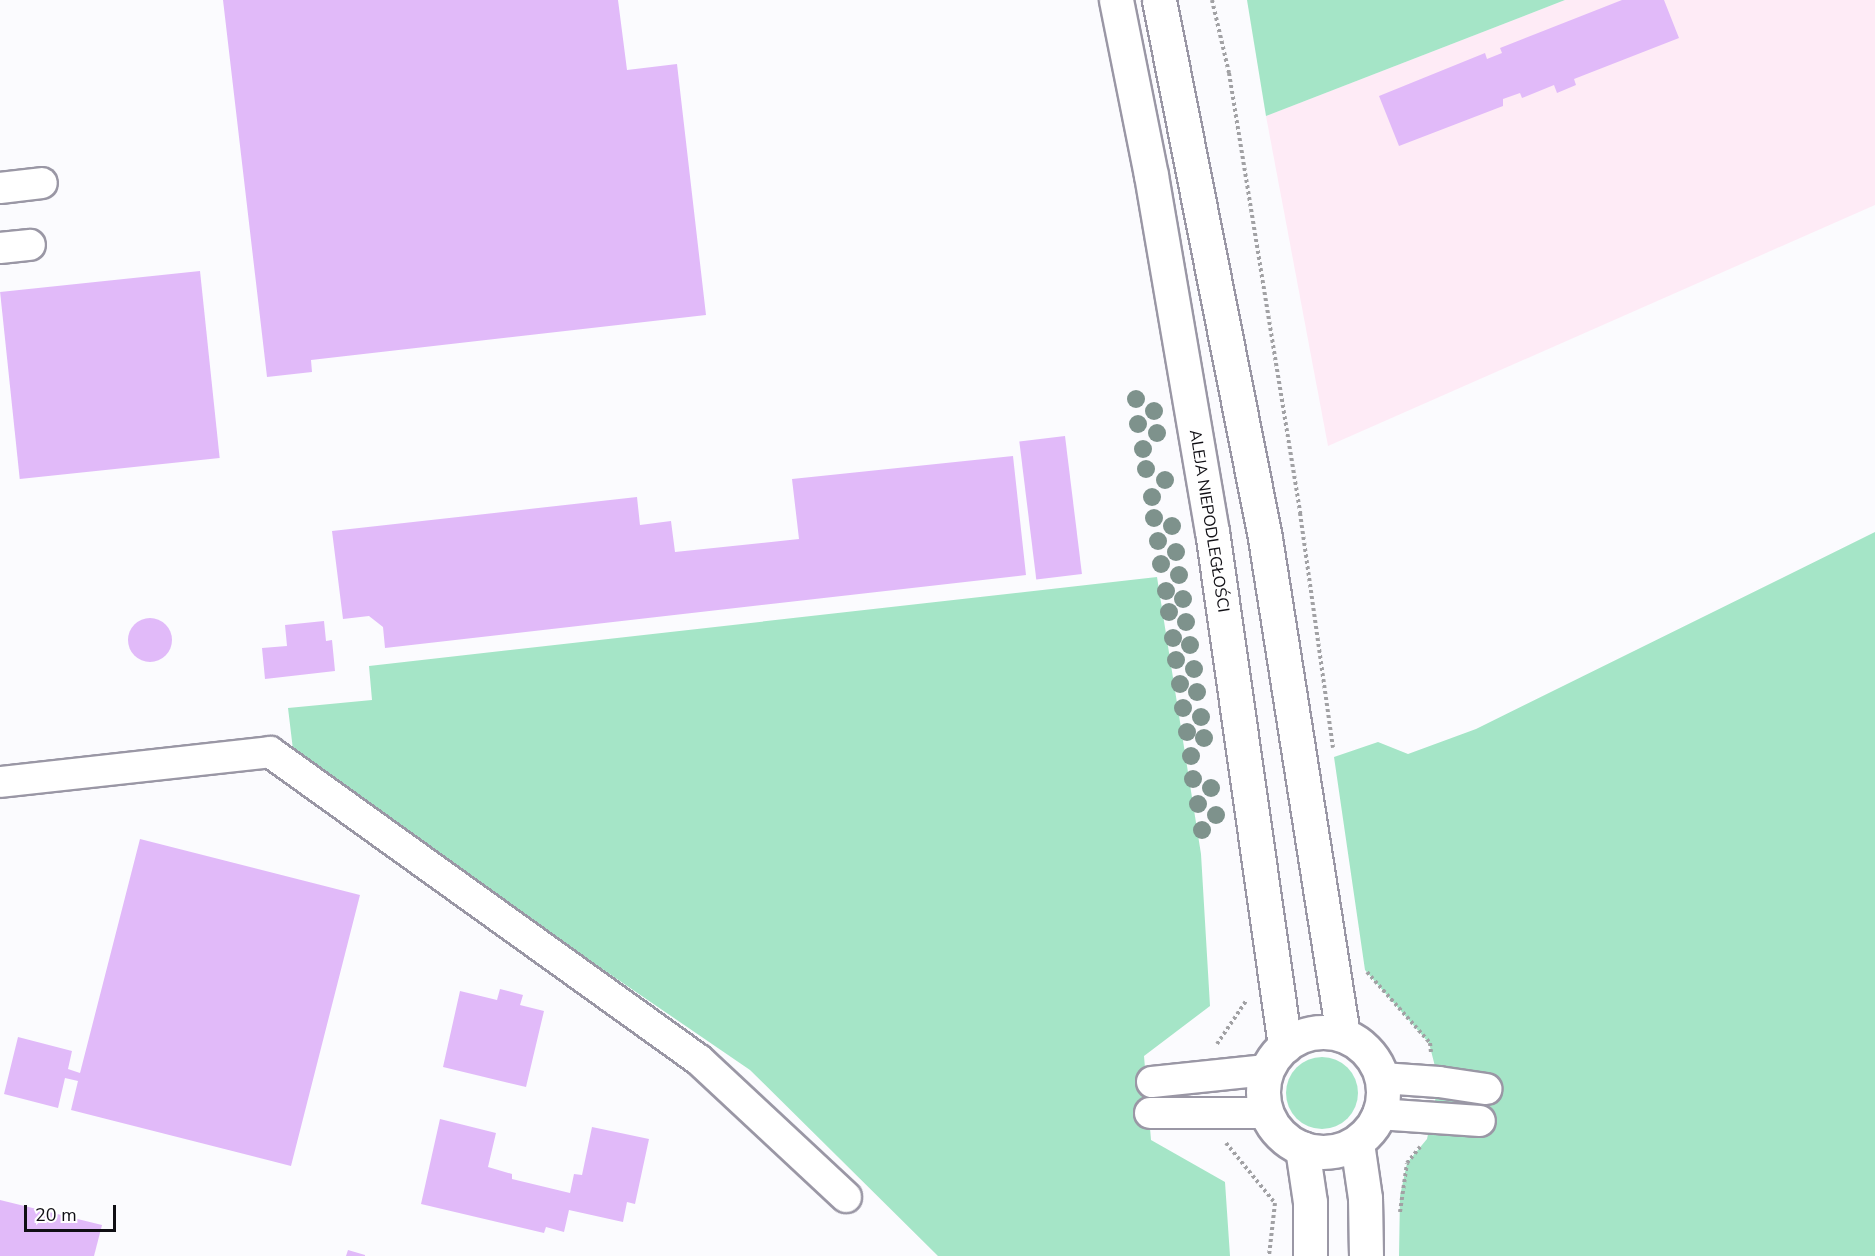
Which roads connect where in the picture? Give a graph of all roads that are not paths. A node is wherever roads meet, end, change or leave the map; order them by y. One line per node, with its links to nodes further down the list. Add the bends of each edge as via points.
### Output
1 (1116, 0): 9 (main road, ALEJA NIEPODLEGŁOŚCI, via 1151,175 1210,520)
2 (1159, 0): 8 (main road, via 1265,538)
3 (42, 183): 4 (street)
4 (0, 188)
5 (30, 245): 6 (street)
6 (0, 248)
7 (0, 782): 19 (street, via 270,752 699,1060)
8 (1342, 1035): 9 (main road, via 1305,1034); 10 (main road, via 1362,1045)
9 (1275, 1058): 11 (street); 14 (main road, via 1262,1093)
10 (1382, 1078): 12 (street); 15 (main road)
11 (1152, 1082)
12 (1486, 1089)
13 (1150, 1113): 14 (street)
14 (1266, 1113): 18 (main road, via 1286,1141)
15 (1378, 1114): 16 (street); 17 (main road, via 1370,1131)
16 (1480, 1121)
17 (1357, 1143): 18 (main road, via 1343,1150 1323,1152); 21 (main road, via 1365,1198)
18 (1302, 1148): 20 (main road, via 1310,1202)
19 (846, 1197)
20 (1310, 1256)
21 (1366, 1256)

